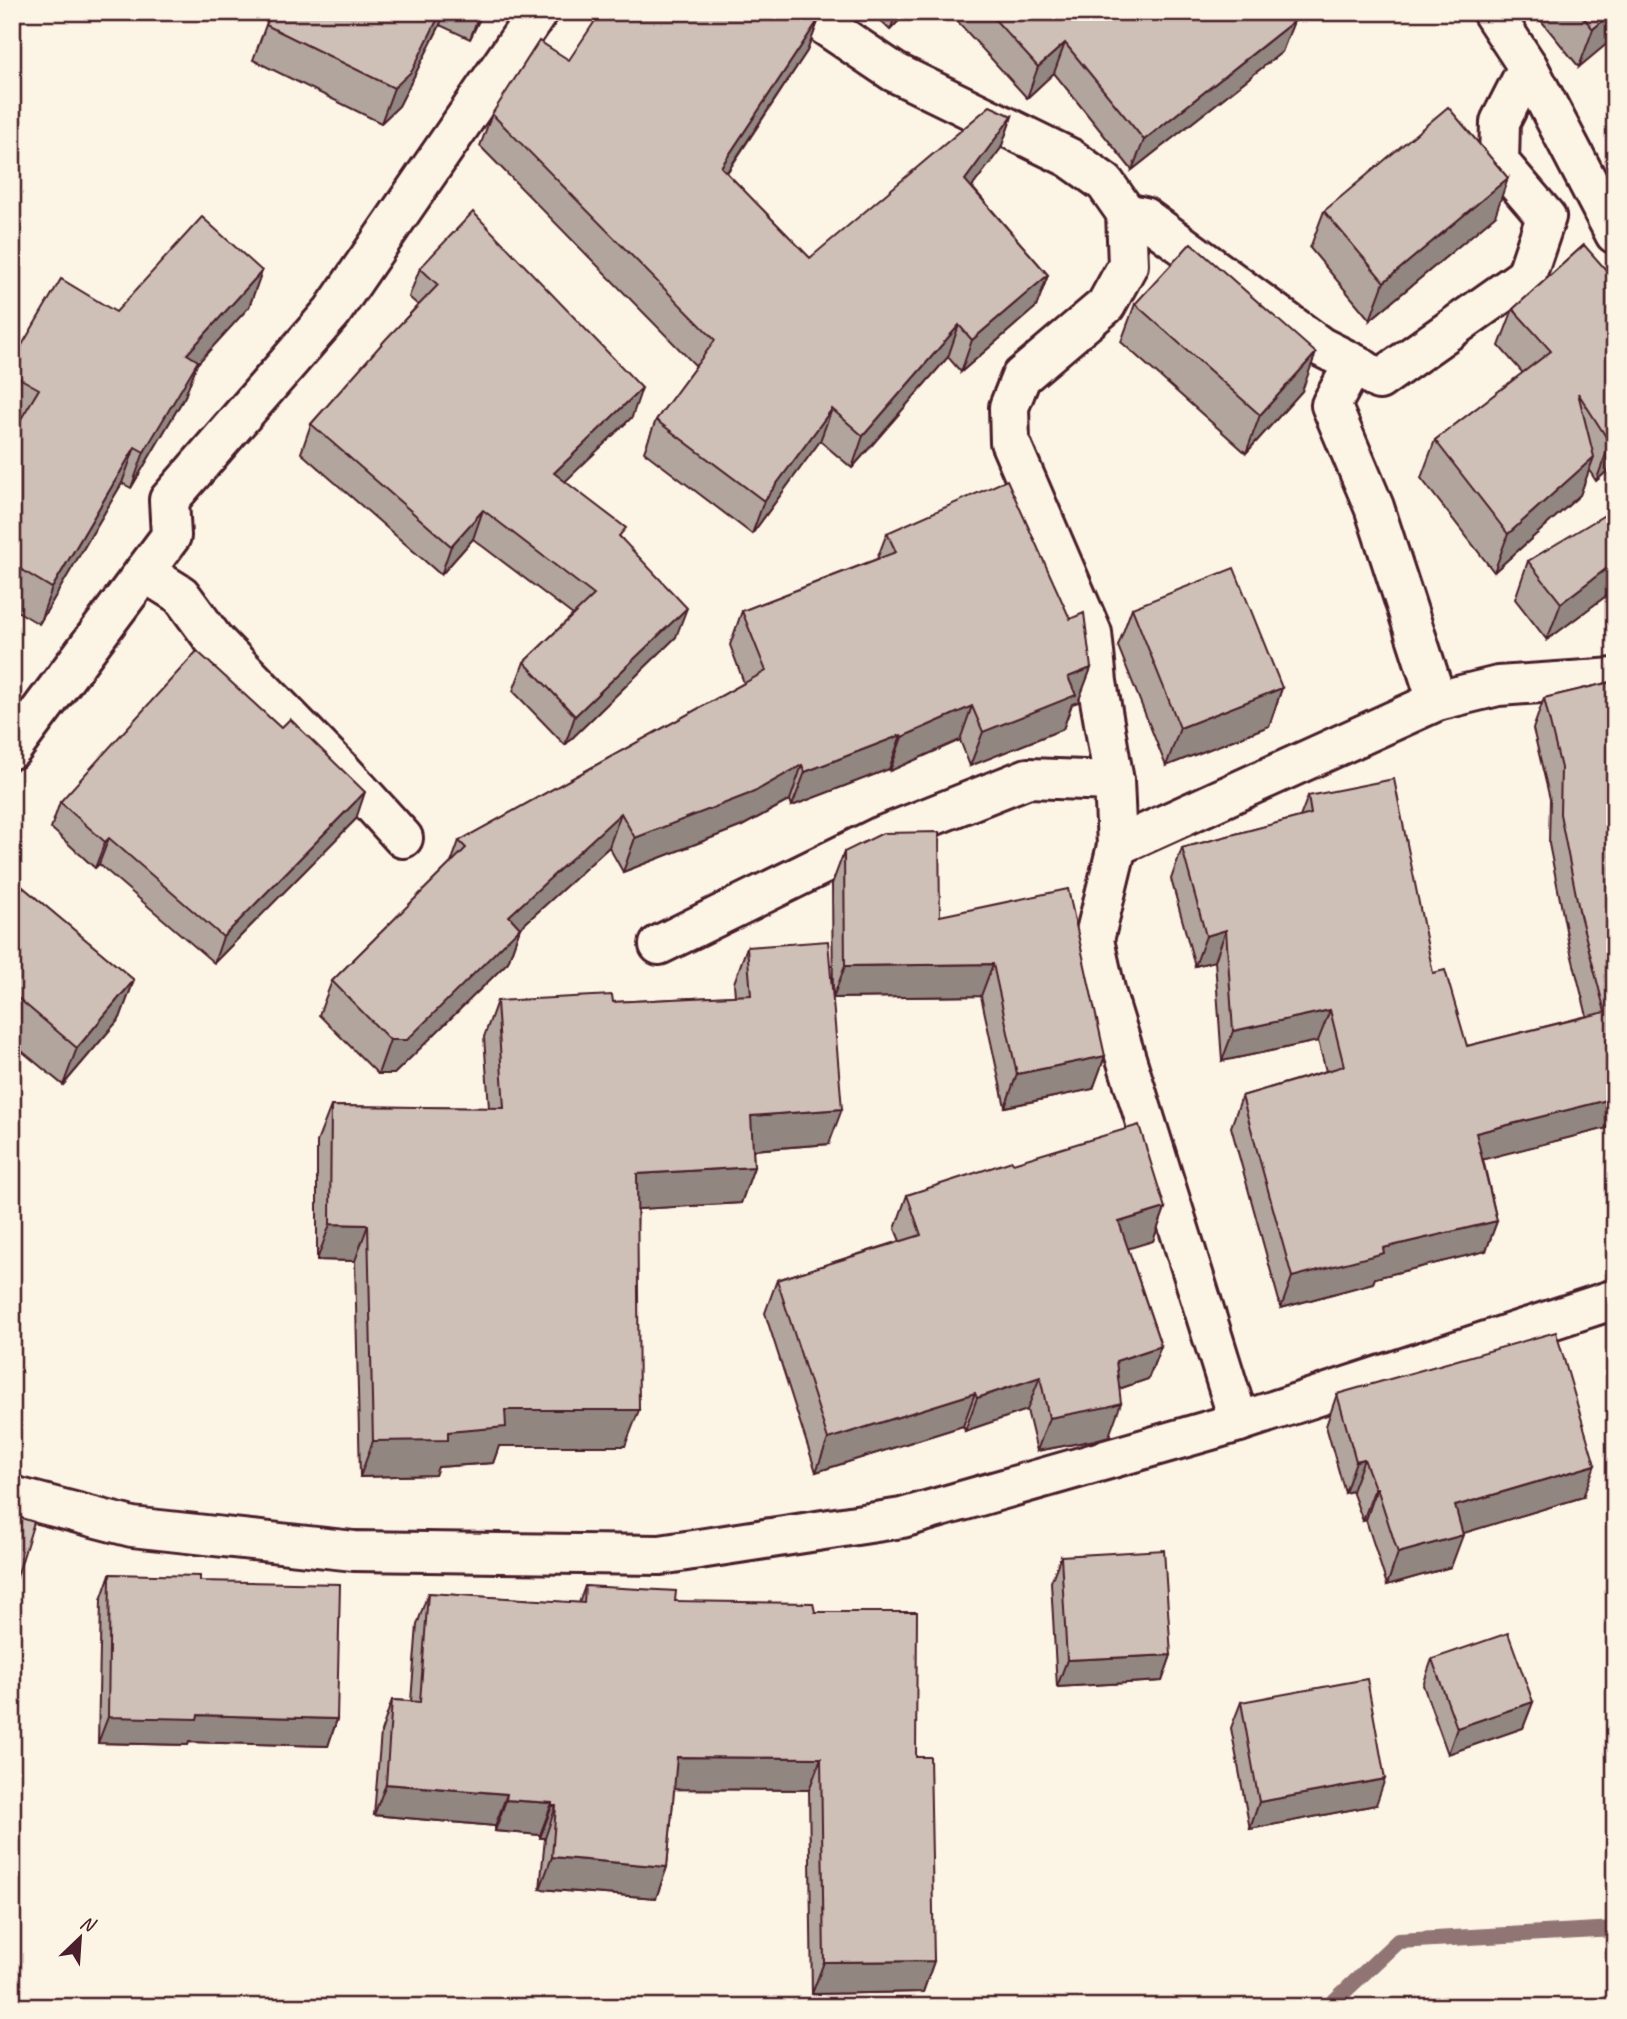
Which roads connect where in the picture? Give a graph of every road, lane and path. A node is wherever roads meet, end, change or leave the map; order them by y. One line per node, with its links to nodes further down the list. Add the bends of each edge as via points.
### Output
1 (538, 12): 8 (street, via 332,312 169,500 171,536)
2 (805, 12): 5 (street, via 894,72 1070,158 1105,183)
3 (1492, 12): 4 (street)
4 (1528, 67): 6 (street); 7 (street, via 1500,122 1499,162 1546,217 1526,276 1379,380)
5 (1126, 213): 7 (street, via 1144,217 1321,346); 12 (street, via 1128,265 1106,304 1021,377 1009,407 1010,442 1092,633)
6 (1615, 234)
7 (1357, 365): 10 (street, via 1331,405 1374,507)
8 (144, 572): 11 (street); 13 (street, via 181,595 214,640)
9 (1615, 678): 10 (street, via 1498,686)
10 (1437, 701): 14 (street)
11 (12, 749)
12 (1114, 781): 14 (street); 15 (street, via 1028,778 878,838)
13 (403, 838)
14 (1117, 846): 17 (street, via 1094,940 1106,994)
15 (659, 945)
16 (1615, 1299): 17 (street)
17 (1239, 1422): 18 (street, via 902,1518 660,1555 354,1551 132,1527)
18 (12, 1496)

